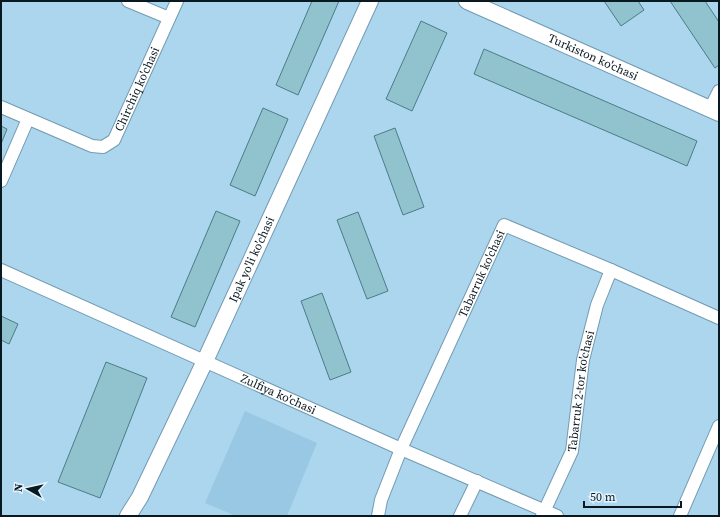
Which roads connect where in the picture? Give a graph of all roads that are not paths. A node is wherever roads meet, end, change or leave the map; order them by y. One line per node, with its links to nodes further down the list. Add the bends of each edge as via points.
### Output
1 (128, 1): 5 (street)
2 (177, 1): 5 (street, Chirchiq ko'chasi)
3 (370, 1): 14 (main road, Ipak yo'li ko'chasi)
4 (467, 1): 8 (main road, Turkiston ko'chasi)
5 (169, 18): 9 (street, Chirchiq ko'chasi, via 114,140 103,147 92,146)
6 (719, 91): 8 (street)
7 (1, 107): 9 (street, Chirchiq ko'chasi)
8 (715, 111)
9 (28, 119): 10 (street)
10 (1, 182)
11 (1, 270): 14 (street, Zulfiya ko'chasi)
12 (612, 270): 13 (street, Tabarruk ko'chasi); 16 (street, Tabarruk ko'chasi, via 504,225); 18 (street, Tabarruk 2-tor ko'chasi, via 597,305 583,360 572,451)
13 (719, 318)
14 (205, 361): 16 (street, Zulfiya ko'chasi); 19 (main road, Ipak yo'li ko'chasi)
15 (719, 426): 23 (street)
16 (400, 449): 17 (street, Zulfiya ko'chasi); 20 (street, via 381,500)
17 (477, 481): 18 (street, Zulfiya ko'chasi); 21 (street)
18 (543, 513): 22 (street, Zulfiya ko'chasi)
19 (128, 516)
20 (378, 516)
21 (460, 516)
22 (557, 516)
23 (680, 516)

